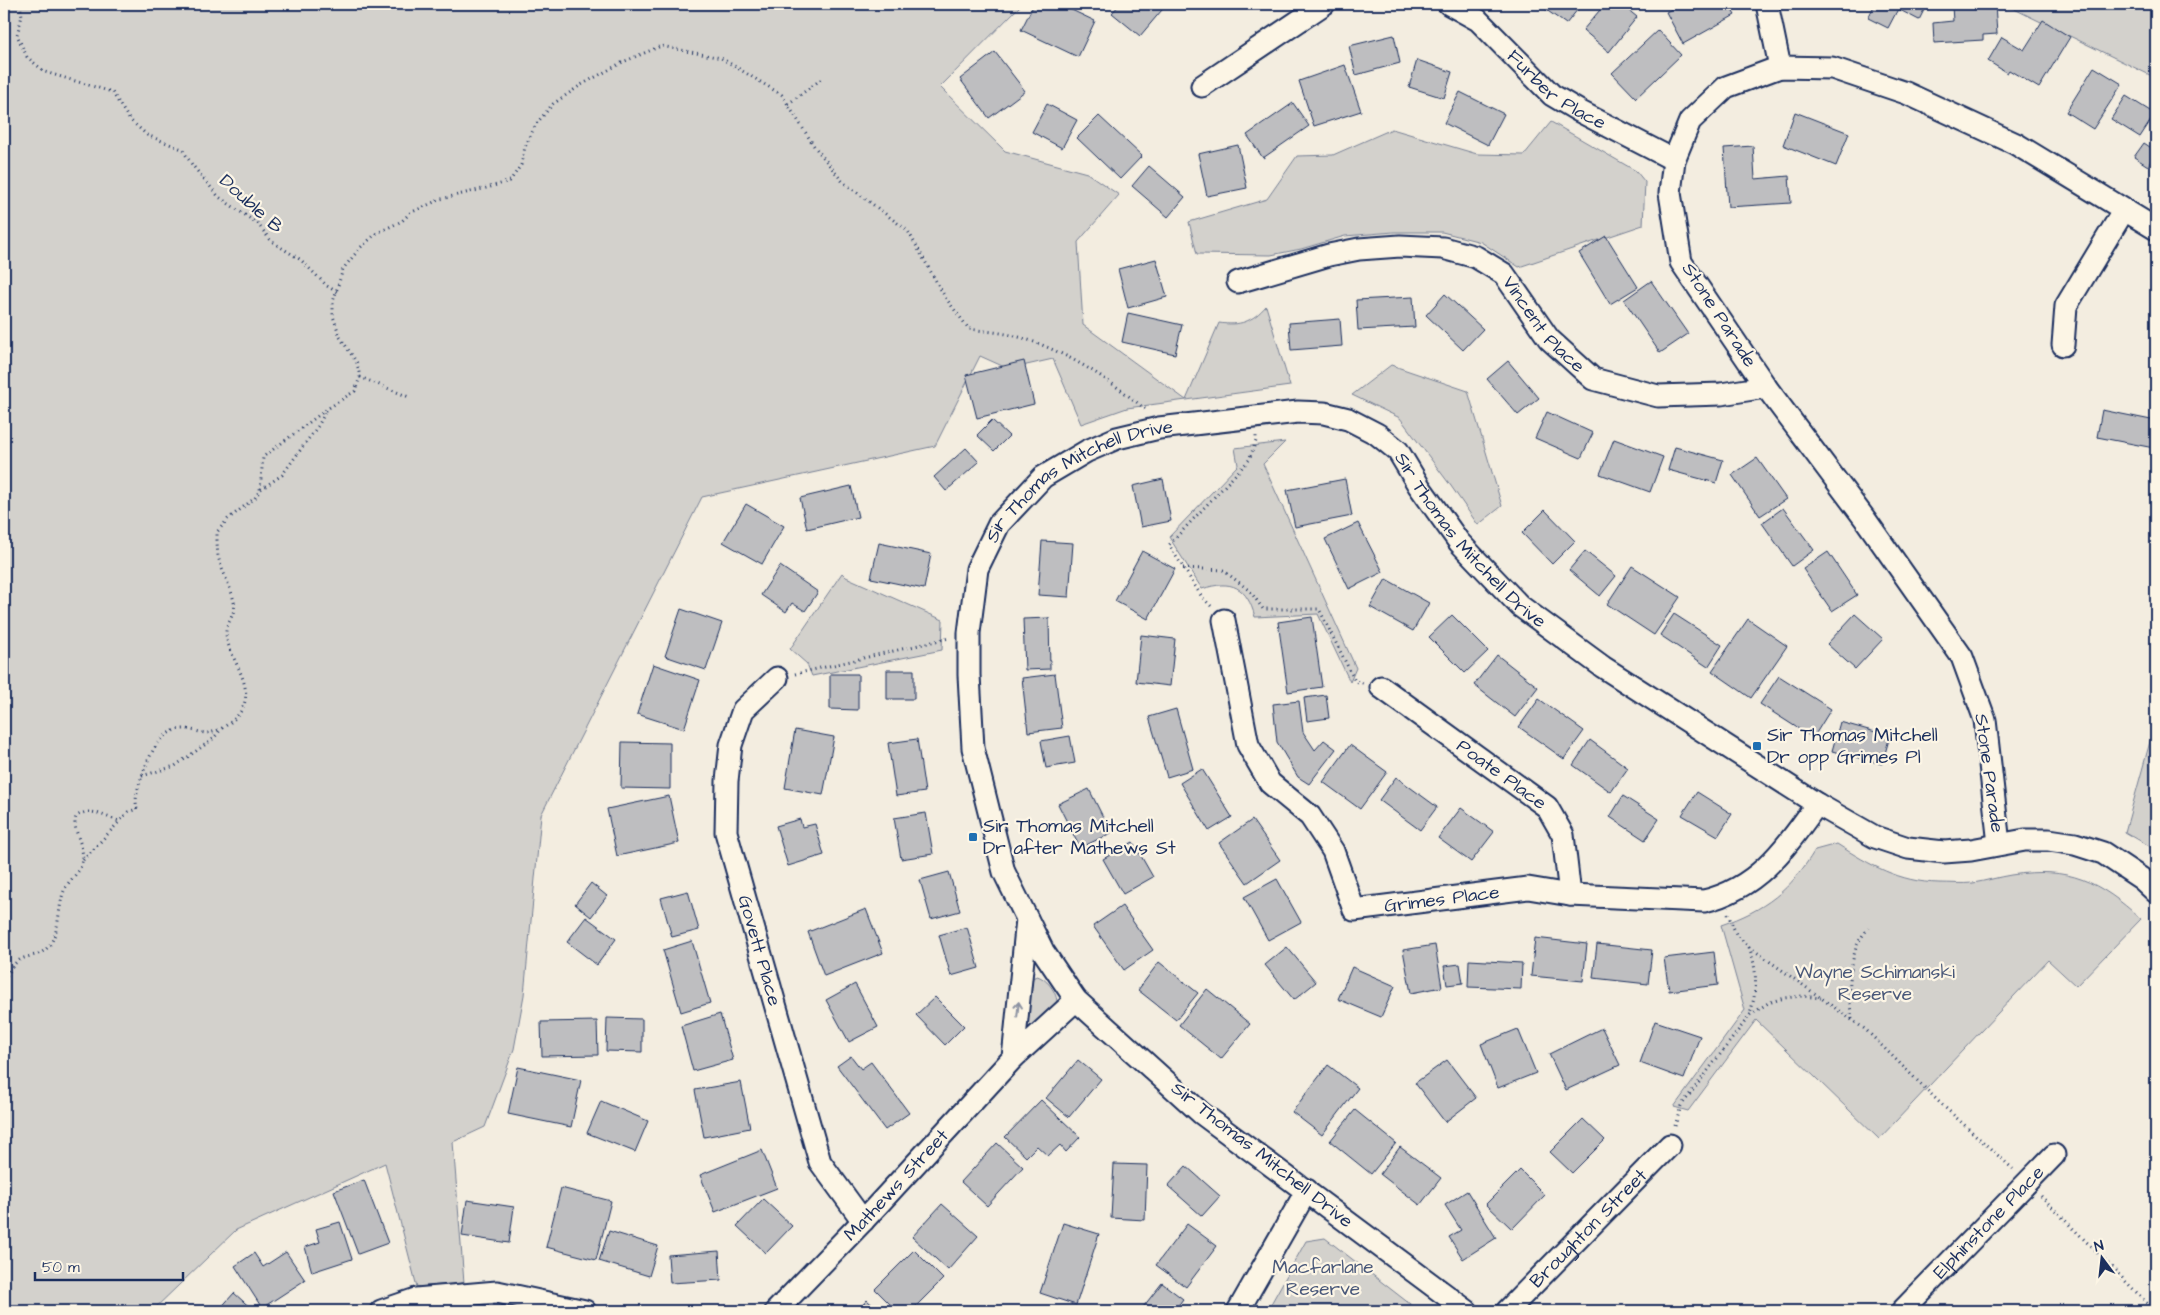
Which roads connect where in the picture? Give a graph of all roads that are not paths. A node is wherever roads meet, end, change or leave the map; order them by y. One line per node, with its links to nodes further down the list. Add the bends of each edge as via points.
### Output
1 (1324, 4): 5 (street)
2 (1449, 4): 6 (street, Furber Place, via 1478,20 1552,95)
3 (1767, 4): 4 (street)
4 (1780, 67): 6 (street, Stone Parade, via 1726,87 1690,121); 7 (street, Stone Parade, via 1832,68 1906,93 2016,144)
5 (1202, 86)
6 (1674, 160): 11 (street, Stone Parade, via 1670,193 1681,262)
7 (2124, 210): 8 (street, Stone Parade); 10 (street, via 2066,306)
8 (2156, 229)
9 (1238, 282): 11 (street, Vincent Place, via 1359,249 1400,246 1443,248 1476,257 1504,274 1549,339 1593,379 1658,396 1722,394)
10 (2063, 345)
11 (1766, 387): 16 (street, Stone Parade, via 1865,519 1962,657 1986,720)
12 (1224, 620): 18 (street, Grimes Place, via 1248,745 1270,783 1310,816 1334,851 1354,910 1528,888)
13 (777, 678): 25 (street, Govett Place, via 743,710 731,745 726,832 820,1162)
14 (1381, 688): 18 (street, Poate Place, via 1547,807 1563,835)
15 (1817, 804): 16 (street, Sir Thomas Mitchell Drive, via 1875,837 1908,848 1953,851); 18 (street, Grimes Place, via 1785,848 1754,880 1724,896 1704,901); 19 (street, Sir Thomas Mitchell Drive, via 1603,667 1520,606 1460,542 1418,486 1398,451 1377,434 1348,419 1324,413 1298,412 1159,428 1117,438 1043,477 999,524 977,569 969,633 974,748 1004,872)
16 (1999, 844): 17 (street, Sir Thomas Mitchell Drive, via 2049,840 2075,844 2103,853)
17 (2156, 892)
18 (1570, 895)
19 (1027, 918): 20 (street, Sir Thomas Mitchell Drive, via 1043,951); 21 (street, one-way to 19)
20 (1076, 1000): 21 (street, Mathews Street); 24 (street, Sir Thomas Mitchell Drive, via 1202,1113)
21 (1013, 1058): 25 (street, Mathews Street)
22 (1670, 1145): 31 (street, Broughton Street)
23 (2054, 1155): 32 (street, Elphinstone Place)
24 (1307, 1190): 29 (street); 30 (street, Sir Thomas Mitchell Drive)
25 (863, 1221): 28 (street, Mathews Street)
26 (381, 1311): 27 (street, via 416,1299 497,1292)
27 (585, 1311)
28 (776, 1311)
29 (1238, 1311)
30 (1466, 1311)
31 (1507, 1311)
32 (1902, 1311)

